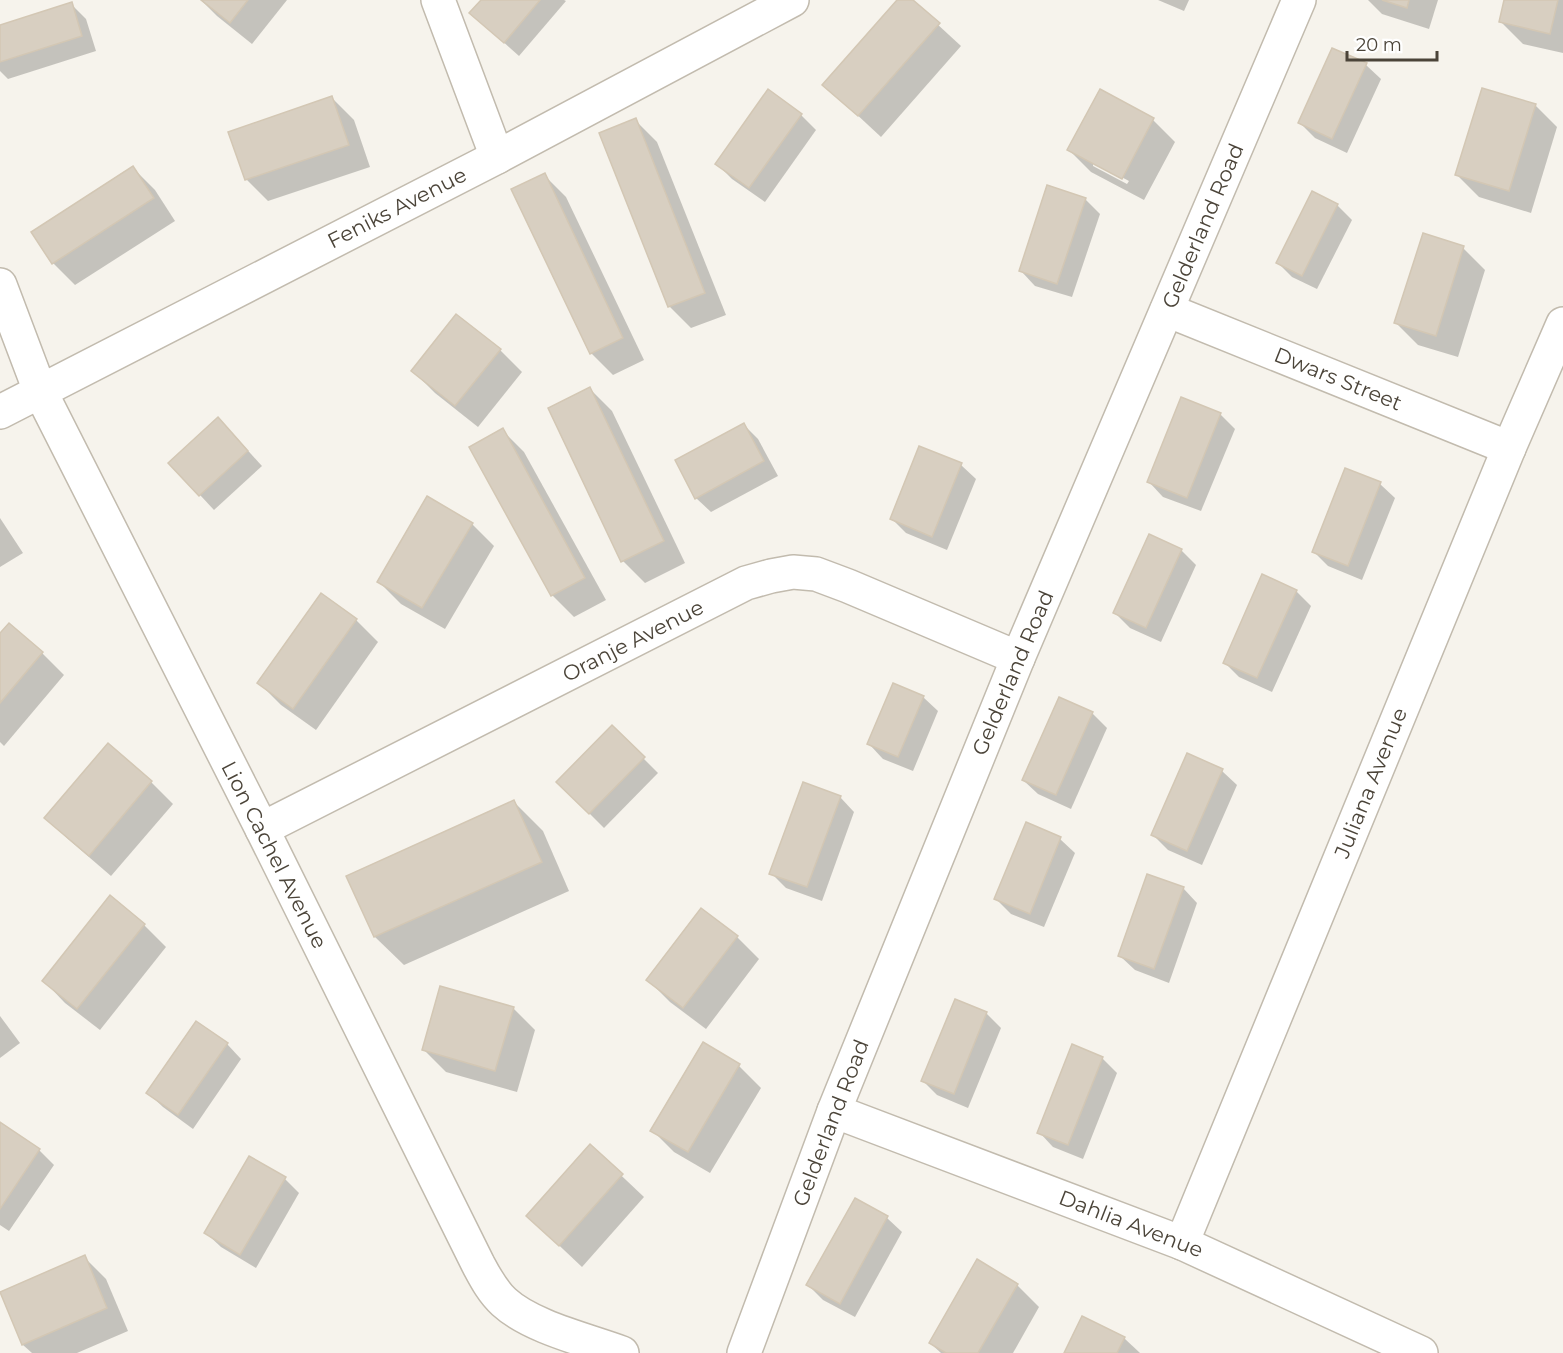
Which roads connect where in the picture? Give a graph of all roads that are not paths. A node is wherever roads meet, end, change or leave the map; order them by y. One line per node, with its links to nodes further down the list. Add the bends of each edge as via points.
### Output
1 (438, 0): 4 (street)
2 (792, 0): 4 (street, Feniks Avenue)
3 (1299, 0): 6 (street, Gelderland Road)
4 (497, 157): 8 (street, Feniks Avenue)
5 (0, 285): 8 (street, Lion Cachel Avenue)
6 (1167, 310): 10 (street, Dwars Street); 11 (street, Gelderland Road)
7 (1563, 324): 10 (street, Juliana Avenue)
8 (40, 391): 9 (street, Feniks Avenue); 12 (street, Lion Cachel Avenue)
9 (0, 412)
10 (1509, 448): 14 (street, Juliana Avenue)
11 (1018, 658): 12 (street, Oranje Avenue, via 816,574 793,572 771,576 746,583); 13 (street, Gelderland Road)
12 (262, 829): 15 (street, Lion Cachel Avenue, via 491,1287 503,1301 528,1318)
13 (834, 1111): 14 (street, Dahlia Avenue); 16 (street, Gelderland Road)
14 (1182, 1243): 17 (street, Dahlia Avenue)
15 (622, 1353)
16 (744, 1353)
17 (1421, 1353)

